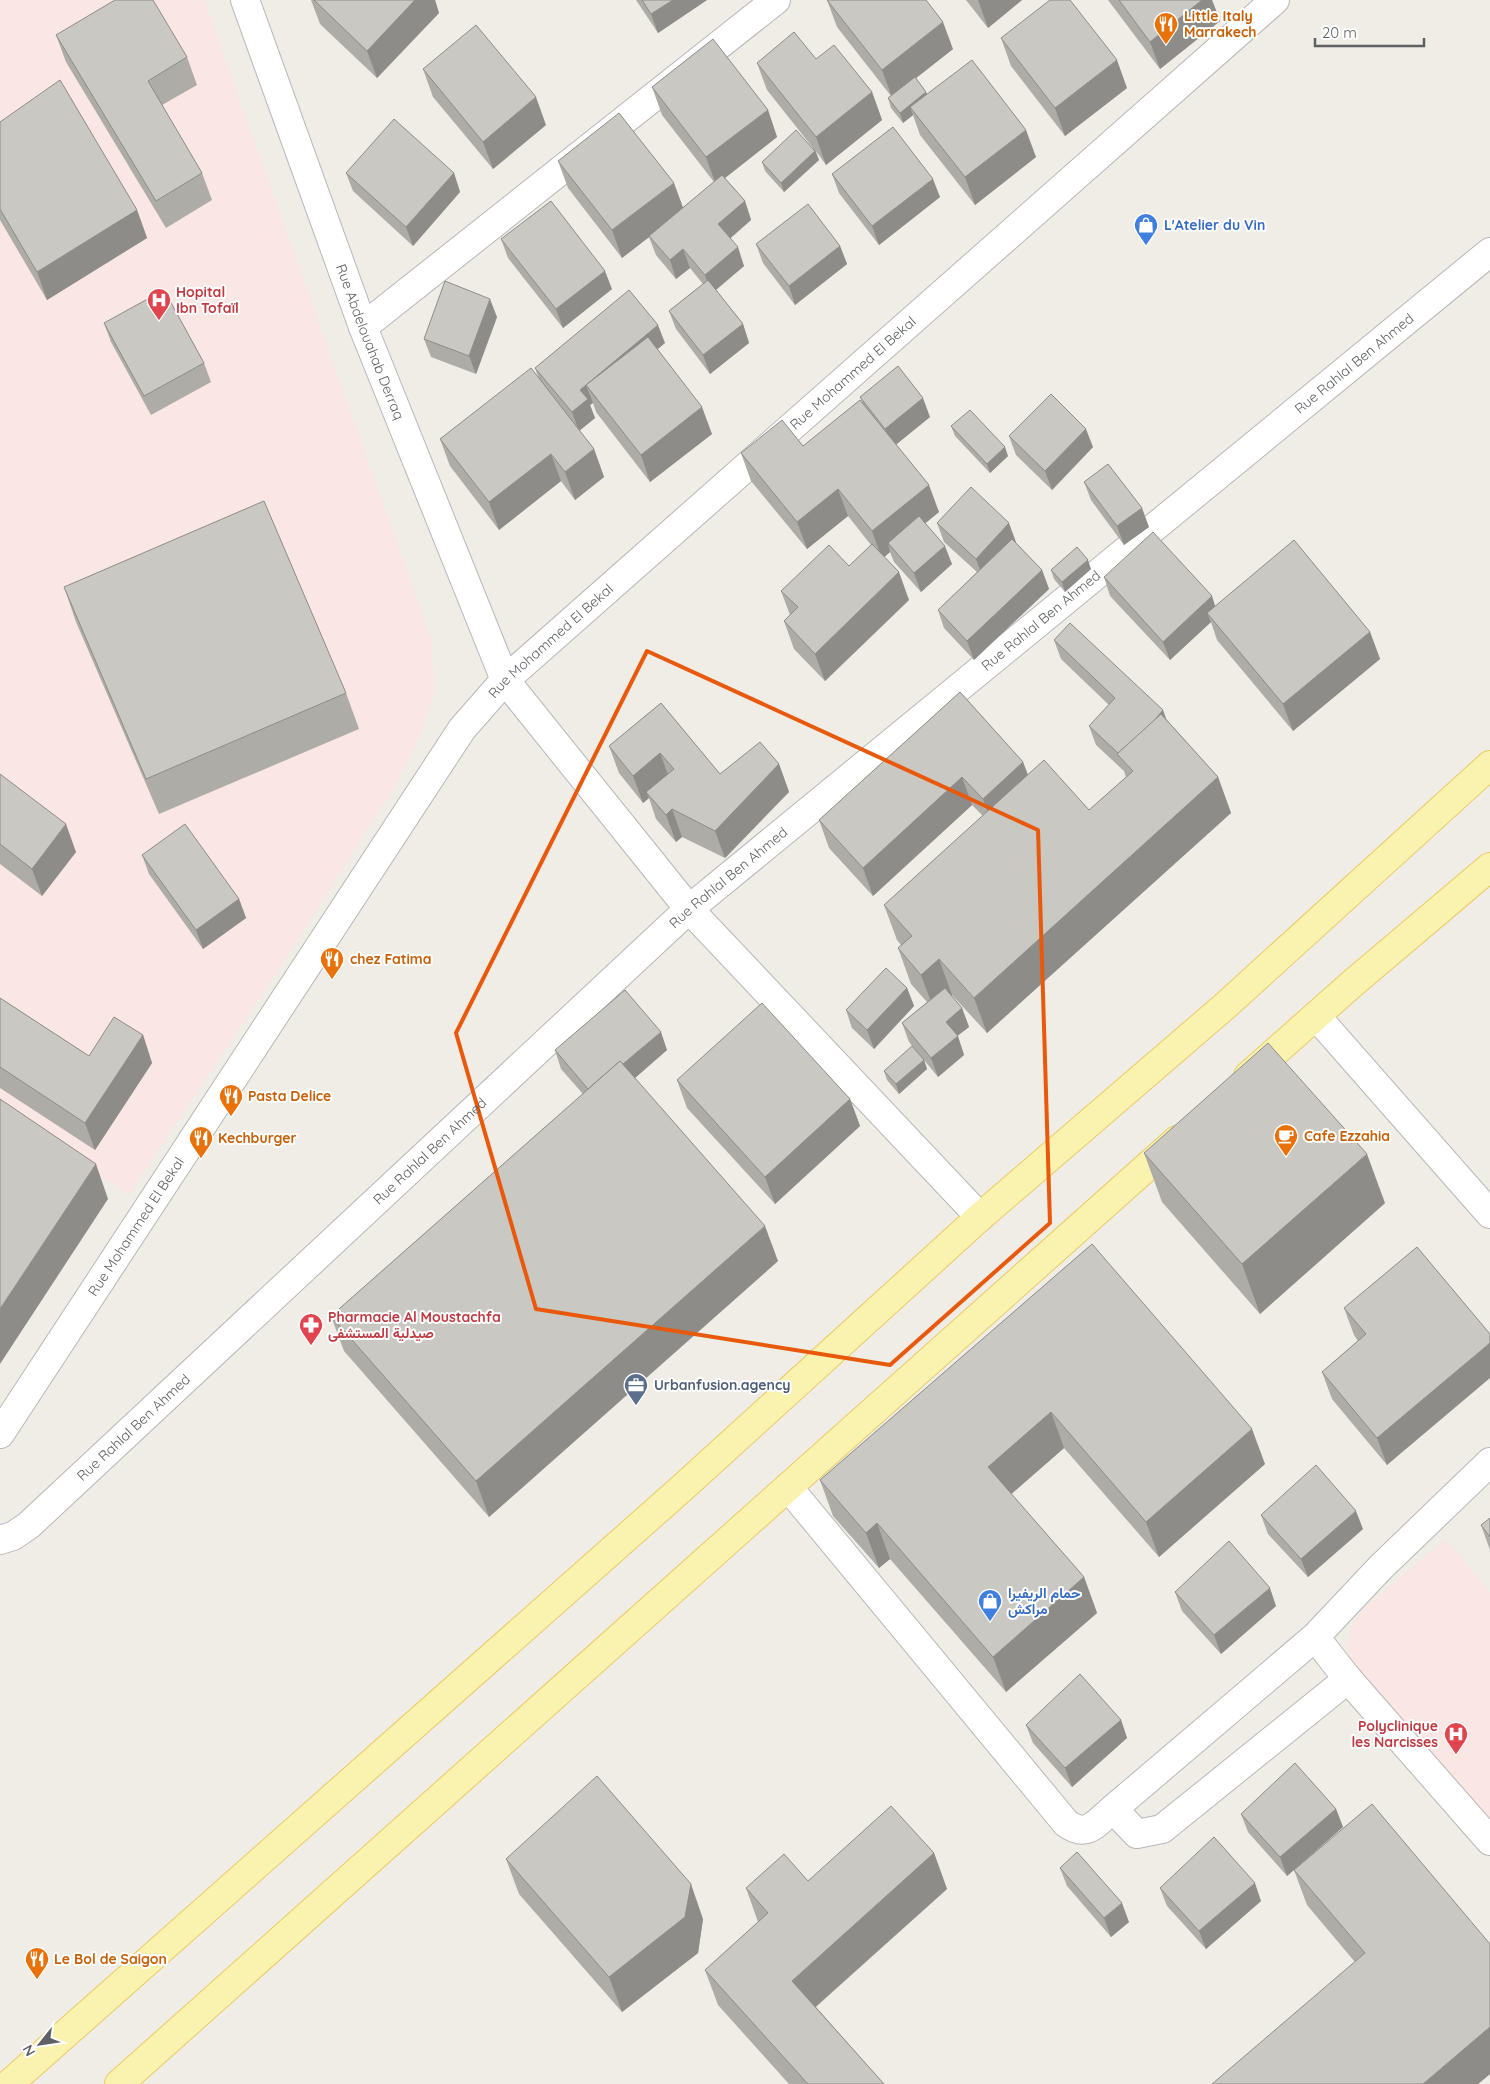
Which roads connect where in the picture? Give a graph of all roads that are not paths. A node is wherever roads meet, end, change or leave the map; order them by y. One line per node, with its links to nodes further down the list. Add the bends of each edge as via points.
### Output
1 (245, 0): 5 (street, Rue Abdelouahab Derraq)
2 (776, 0): 5 (street)
3 (1275, 0): 6 (street, Rue Mohammed El Bekal)
4 (1490, 252): 9 (street, Rue Rahlal Ben Ahmed)
5 (362, 327): 6 (street, Rue Abdelouahab Derraq)
6 (506, 680): 9 (street, Rue Abdelouahab Derraq); 15 (street, Rue Mohammed El Bekal, via 462,729)
7 (1490, 765): 14 (main road, via 1225,1006)
8 (1490, 867): 10 (main road)
9 (690, 909): 14 (street, Rue Abdelouahab Derraq); 18 (street, Rue Rahlal Ben Ahmed, via 29,1525)
10 (1316, 1016): 11 (main road); 13 (street)
11 (1226, 1096)
12 (1196, 1123): 17 (main road)
13 (1490, 1214)
14 (980, 1217): 23 (main road, via 682,1489)
15 (0, 1434)
16 (1490, 1462): 19 (street, via 1380,1568)
17 (788, 1487): 21 (street, via 1066,1822 1076,1830 1085,1830); 24 (main road)
18 (0, 1540)
19 (1315, 1637): 20 (street); 21 (street)
20 (1348, 1679): 21 (street, via 1162,1829 1137,1834); 22 (street)
21 (1113, 1809)
22 (1490, 1841)
23 (9, 2084)
24 (119, 2084)

